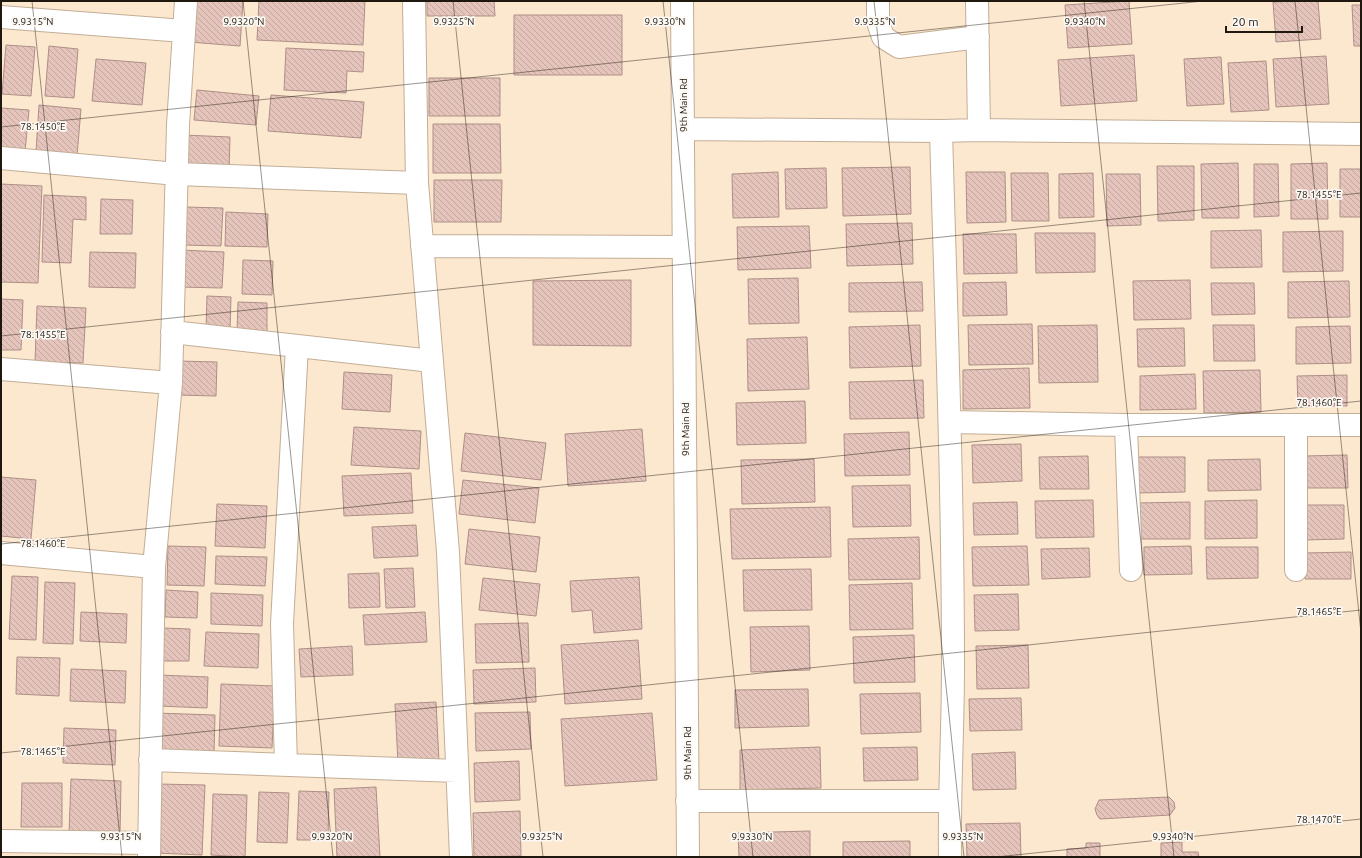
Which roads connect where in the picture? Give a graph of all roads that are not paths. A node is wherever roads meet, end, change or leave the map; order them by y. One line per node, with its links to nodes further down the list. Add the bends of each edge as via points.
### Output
1 (186, 1): 7 (street)
2 (414, 1): 15 (street)
3 (682, 1): 9 (street, 9th Main Rd)
4 (878, 1): 8 (street, via 878,22 883,37 899,47)
5 (977, 1): 8 (street)
6 (1, 17): 7 (street)
7 (184, 31): 14 (street)
8 (978, 37): 10 (street)
9 (683, 130): 11 (street); 17 (street, 9th Main Rd)
10 (979, 130): 11 (street); 12 (street)
11 (941, 131): 23 (street)
12 (1361, 134)
13 (1, 158): 14 (street)
14 (177, 174): 15 (street); 18 (street)
15 (417, 183): 16 (street)
16 (422, 246): 17 (street); 20 (street)
17 (683, 248): 34 (street, 9th Main Rd)
18 (172, 332): 19 (street); 22 (street)
19 (297, 346): 20 (street); 32 (street, via 282,624)
20 (432, 361): 33 (street, via 448,552)
21 (1, 369): 22 (street)
22 (171, 383): 28 (street)
23 (950, 422): 24 (street); 35 (street, via 953,668)
24 (1126, 425): 25 (street); 29 (street)
25 (1296, 425): 26 (street); 30 (street)
26 (1361, 425)
27 (1, 553): 28 (street)
28 (154, 567): 31 (street)
29 (1131, 570)
30 (1296, 570)
31 (150, 760): 32 (street); 37 (street)
32 (286, 765): 33 (street)
33 (457, 771): 38 (street)
34 (687, 801): 35 (street); 39 (street, 9th Main Rd)
35 (950, 801): 40 (street)
36 (1, 841): 37 (street)
37 (149, 850)
38 (461, 857)
39 (688, 857)
40 (950, 857)

